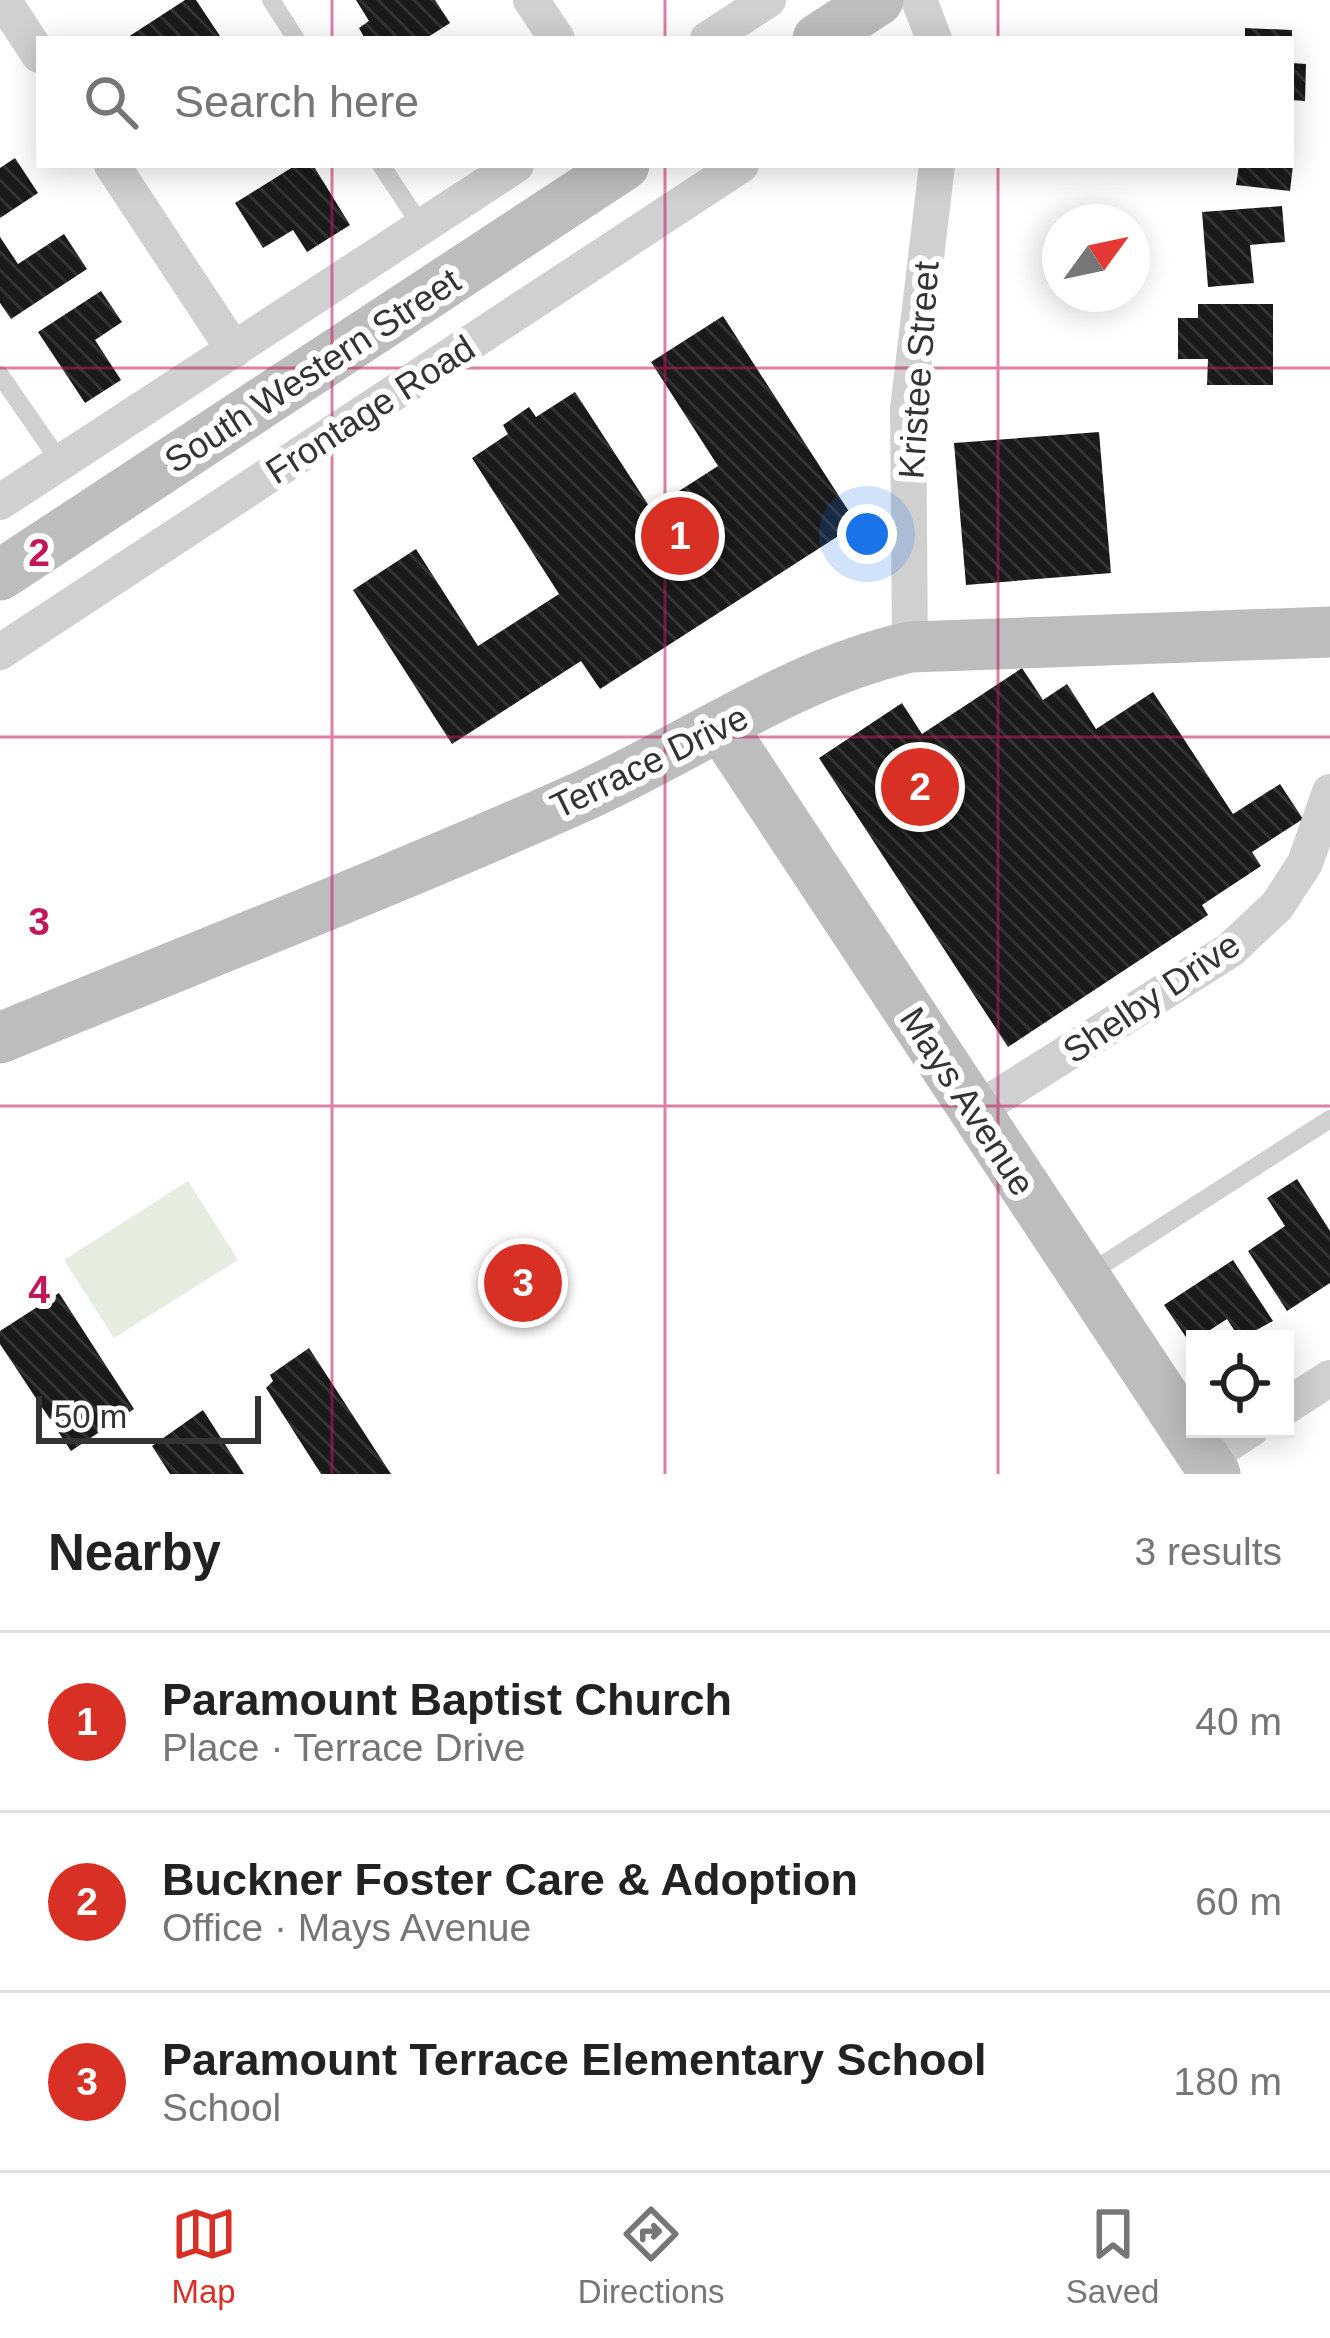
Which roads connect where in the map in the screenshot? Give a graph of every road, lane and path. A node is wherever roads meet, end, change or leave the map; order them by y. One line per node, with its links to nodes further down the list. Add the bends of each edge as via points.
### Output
1 (3, 0): 12 (street)
2 (271, 0): 7 (lane)
3 (531, 0): 8 (street)
4 (768, 0): 9 (street)
5 (878, 0): 10 (street)
6 (920, 0): 11 (street)
7 (294, 36)
8 (555, 36)
9 (713, 36)
10 (823, 36)
11 (933, 36)
12 (36, 50)
13 (114, 168): 20 (street)
14 (383, 168): 19 (lane)
15 (511, 168): 19 (street)
16 (619, 168): 24 (street, South Western Street)
17 (736, 168): 27 (street, Frontage Road)
18 (937, 168): 26 (street, Kristee Street, via 908,409)
19 (422, 226): 20 (street)
20 (234, 350): 22 (street)
21 (0, 375): 22 (lane)
22 (61, 463): 23 (street)
23 (0, 502)
24 (0, 575)
25 (1330, 632): 26 (street, Terrace Drive)
26 (910, 647): 28 (street, Terrace Drive, via 844,665)
27 (0, 652)
28 (722, 728): 30 (street, Terrace Drive, via 575,800); 31 (street, Mays Avenue)
29 (1330, 792): 31 (street, Shelby Drive, via 1305,863 1277,906 1230,950)
30 (0, 1038)
31 (974, 1112): 33 (street, Mays Avenue)
32 (1330, 1119): 33 (lane)
33 (1084, 1277): 37 (street, Mays Avenue)
34 (1330, 1378): 35 (street)
35 (1294, 1401)
36 (1240, 1438): 37 (street)
37 (1201, 1469)

